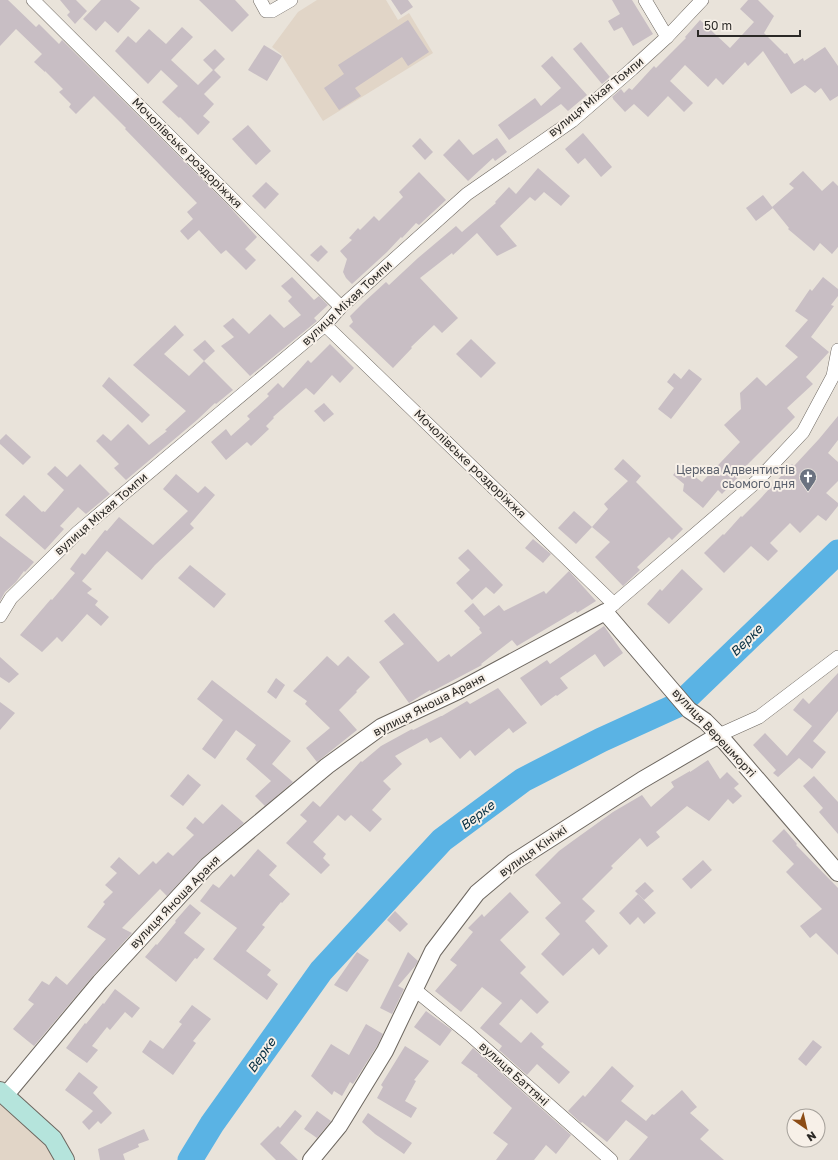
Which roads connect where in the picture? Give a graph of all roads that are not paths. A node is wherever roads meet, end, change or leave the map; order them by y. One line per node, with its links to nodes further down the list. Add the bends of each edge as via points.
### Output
1 (33, 0): 7 (street, Мочолівське роздоріжжя)
2 (260, 0): 3 (street, via 266,11 272,11)
3 (291, 0)
4 (646, 0): 6 (street)
5 (702, 0): 6 (street, вулиця Міхая Томпи)
6 (667, 37): 7 (street, вулиця Міхая Томпи, via 572,121 467,194)
7 (341, 307): 8 (street, вулиця Міхая Томпи)
8 (325, 325): 10 (street, Мочолівське роздоріжжя); 11 (street, вулиця Міхая Томпи, via 78,532 11,598)
9 (838, 350): 10 (street, вулиця Яноша Араня, via 833,376 803,432 756,482)
10 (609, 608): 13 (street, вулиця Верешморті, via 689,710); 16 (street, вулиця Яноша Араня, via 458,691 381,727 327,766 207,866 100,982)
11 (0, 616)
12 (838, 657): 13 (street, вулиця Кініжі, via 759,717)
13 (719, 735): 14 (street, вулиця Верешморті); 15 (street, вулиця Кініжі, via 642,780 514,862 477,893 433,951)
14 (838, 873)
15 (414, 989): 18 (street, вулиця Кініжі, via 373,1070 339,1126); 19 (street, вулиця Баттяні, via 469,1034)
16 (3, 1093): 17 (main road, via 53,1139)
17 (65, 1160)
18 (311, 1160)
19 (611, 1160)

